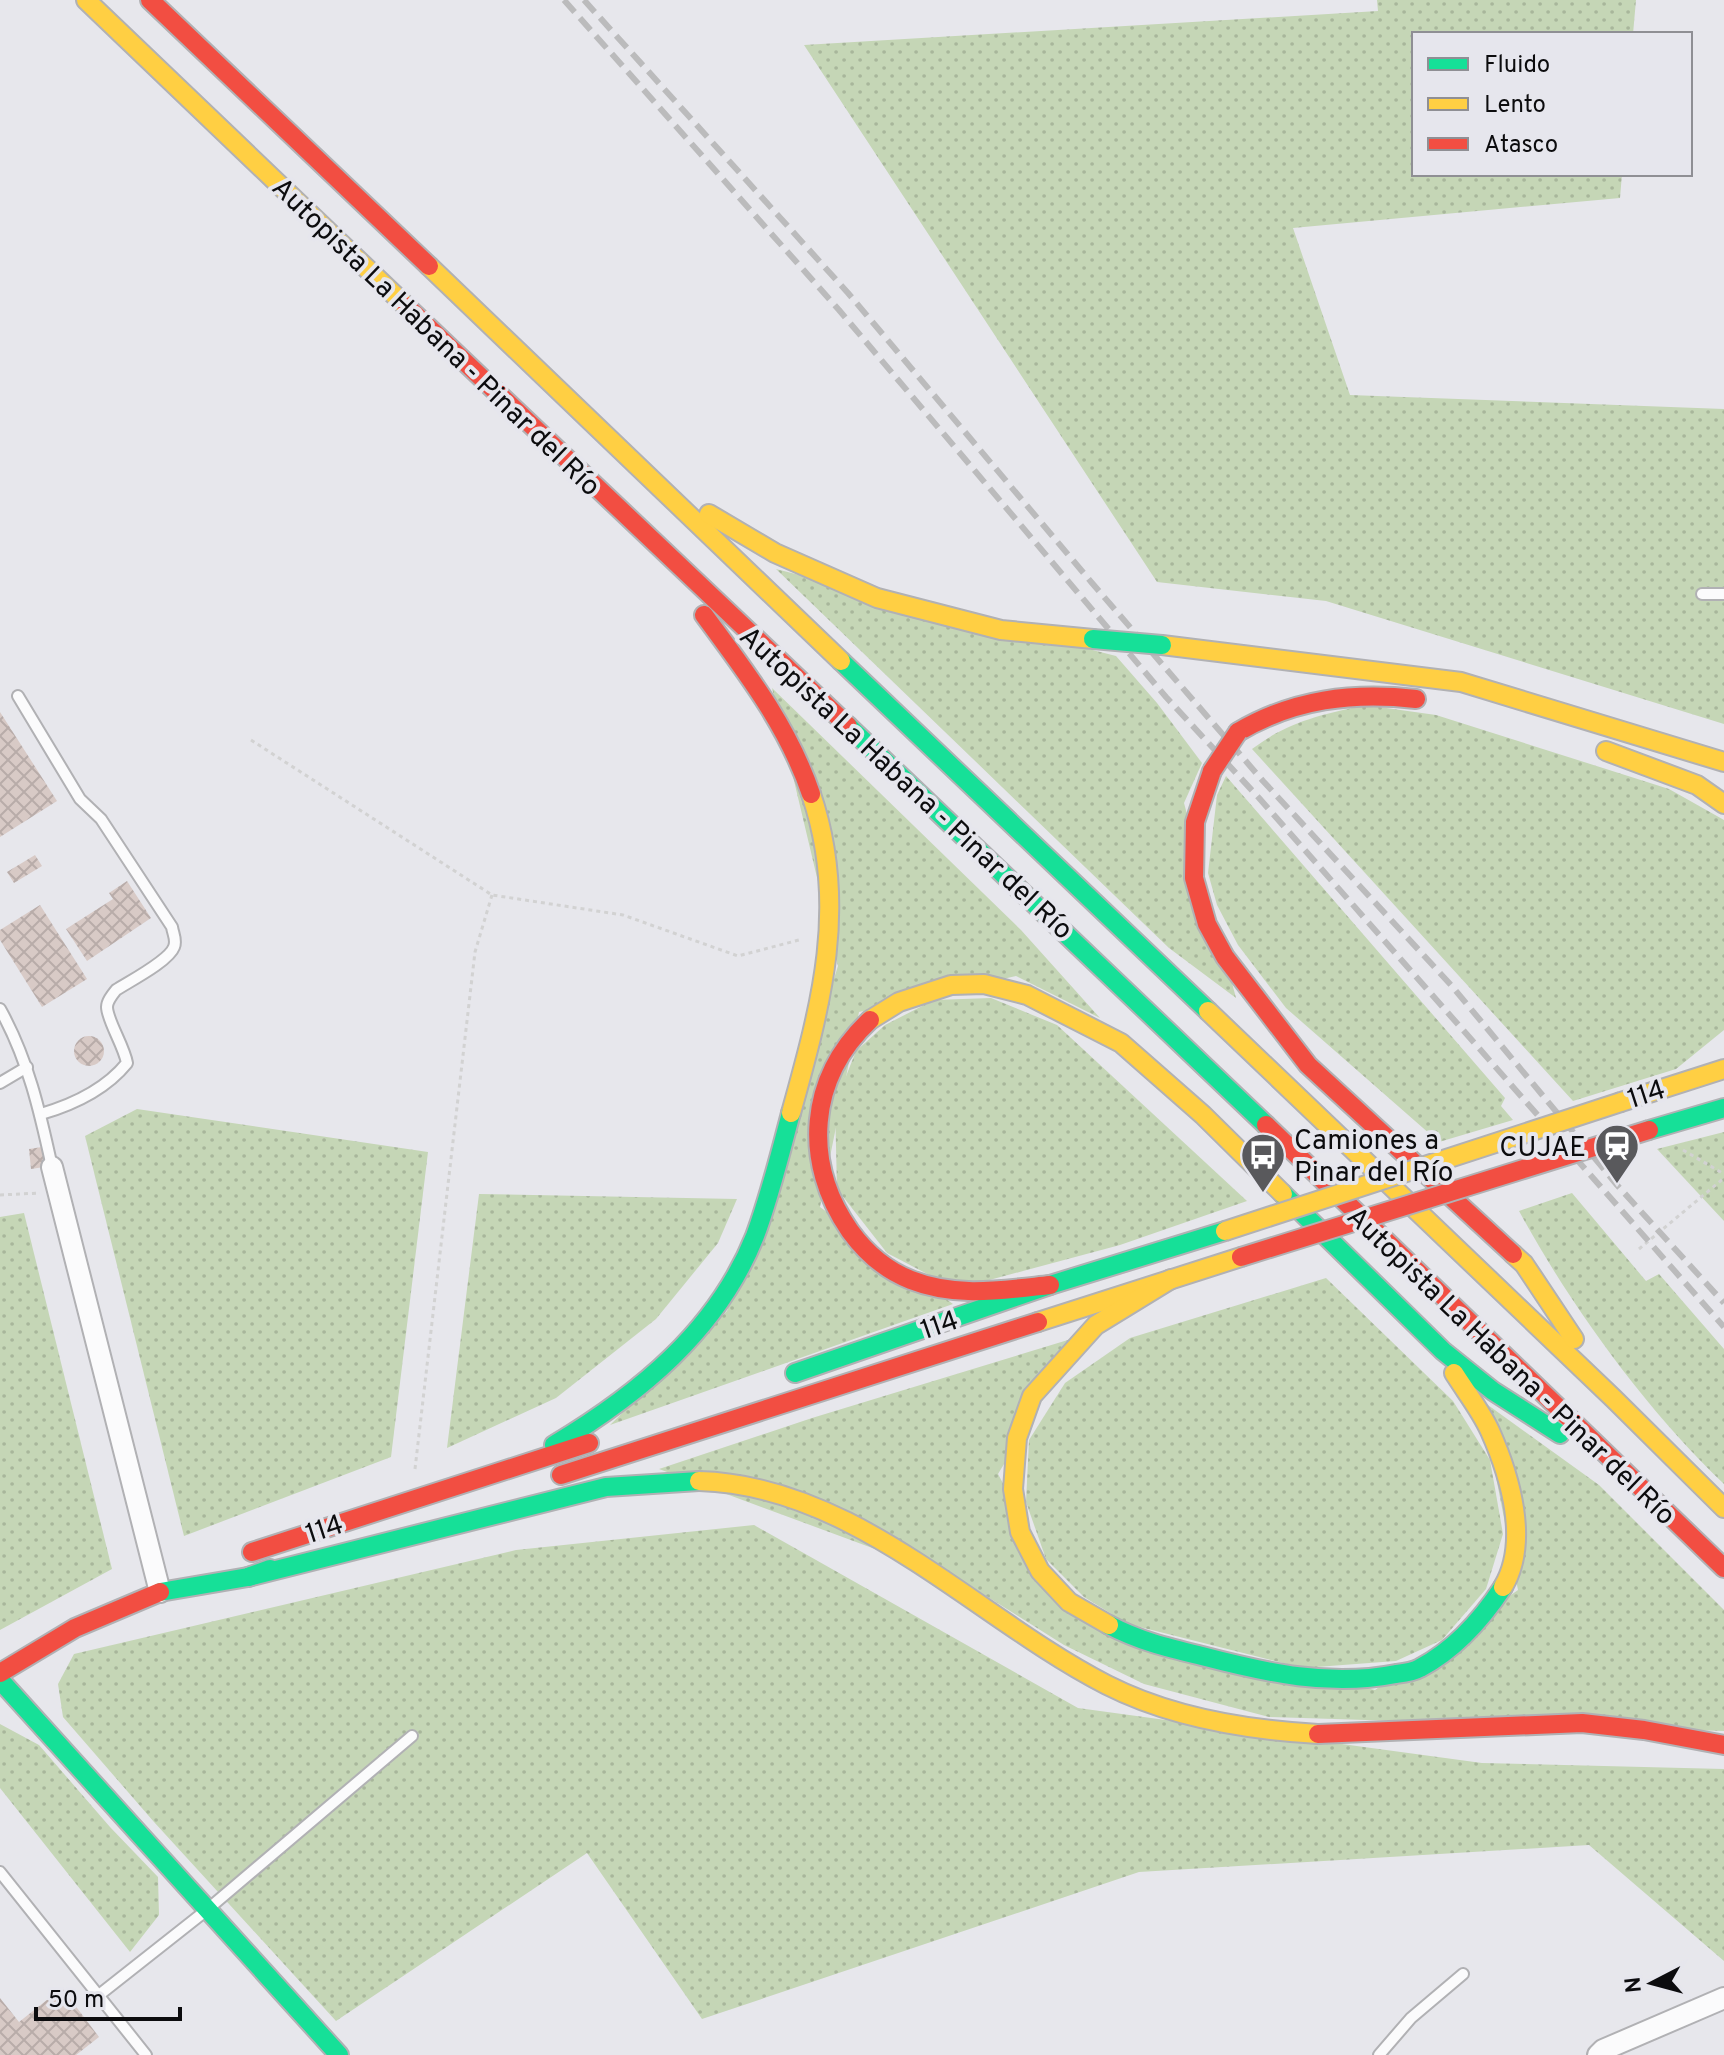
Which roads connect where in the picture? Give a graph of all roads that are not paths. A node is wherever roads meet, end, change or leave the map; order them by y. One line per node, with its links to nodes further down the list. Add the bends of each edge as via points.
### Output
1 (86, 0): 4 (main road, Autopista La Habana - Pinar del Río)
2 (150, 0): 3 (main road, Autopista La Habana - Pinar del Río)
3 (648, 478): 11 (main road, bridge, via 775,553 877,598 1001,630 1461,682); 16 (main road, Autopista La Habana - Pinar del Río)
4 (647, 537): 14 (main road, Autopista La Habana - Pinar del Río); 33 (main road, via 759,690 804,774 823,848 829,950 823,992 769,1197 743,1264 697,1331 641,1387)
5 (1702, 594): 6 (lane)
6 (1724, 594)
7 (18, 696): 25 (lane, via 80,799 101,819 172,927 175,940 166,958 110,998 109,1015 127,1063 79,1100)
8 (1438, 702): 18 (main road, bridge, via 1351,696 1291,706 1238,732 1212,771 1195,822 1194,878 1207,924 1225,957)
9 (1584, 744): 10 (main road)
10 (1627, 758): 12 (main road); 13 (main road, via 1697,785)
11 (1724, 762)
12 (1724, 785)
13 (1724, 804)
14 (1058, 925): 24 (main road); 37 (main road, Autopista La Habana - Pinar del Río)
15 (0, 1009): 19 (lane)
16 (1233, 1034): 18 (main road); 31 (main road, Autopista La Habana - Pinar del Río)
17 (1724, 1049): 22 (main road)
18 (1308, 1065): 31 (main road, via 1524,1264)
19 (27, 1067): 21 (lane); 25 (lane)
20 (1724, 1069): 22 (main road, 114)
21 (0, 1083)
22 (1676, 1083): 28 (main road, 114, bridge)
23 (1724, 1108): 27 (main road, 114, bridge)
24 (1199, 1112): 28 (main road, via 1118,1041 994,985 968,982 919,994 876,1014 862,1027 827,1082 818,1120 819,1161 835,1212 886,1268 928,1286 970,1293); 29 (main road)
25 (41, 1114): 26 (lane)
26 (52, 1167): 40 (street)
27 (1171, 1279): 29 (main road, via 1096,1325 1032,1396 1017,1438 1013,1489 1020,1532 1053,1586 1107,1625 1162,1648 1258,1671 1317,1680 1366,1680 1418,1670 1461,1639 1508,1578 1516,1554 1516,1528 1513,1499 1490,1430); 34 (main road, 114)
28 (1050, 1285): 30 (main road, 114)
29 (1438, 1346): 37 (main road)
30 (780, 1378)
31 (1613, 1398): 36 (main road, Autopista La Habana - Pinar del Río)
32 (603, 1438): 33 (main road, 114)
33 (521, 1465): 40 (main road, 114, via 204,1567)
34 (551, 1479)
35 (505, 1494): 39 (main road, 114)
36 (1724, 1508)
37 (1697, 1542): 38 (main road, Autopista La Habana - Pinar del Río)
38 (1724, 1568)
39 (248, 1577): 40 (main road, 114); 44 (main road, via 606,1487 720,1481 806,1502 892,1548 1092,1677 1186,1713 1285,1732 1566,1723 1684,1735)
40 (160, 1592): 41 (main road, 114, via 75,1628)
41 (0, 1673)
42 (0, 1680): 46 (main road)
43 (412, 1736): 46 (lane)
44 (1724, 1745)
45 (0, 1872): 48 (lane)
46 (208, 1909): 48 (lane); 50 (main road)
47 (1463, 1974): 52 (lane, via 1411,2018)
48 (99, 1995): 51 (lane)
49 (1724, 1998): 53 (street)
50 (334, 2053)
51 (146, 2055)
52 (1379, 2055)
53 (1598, 2055)

